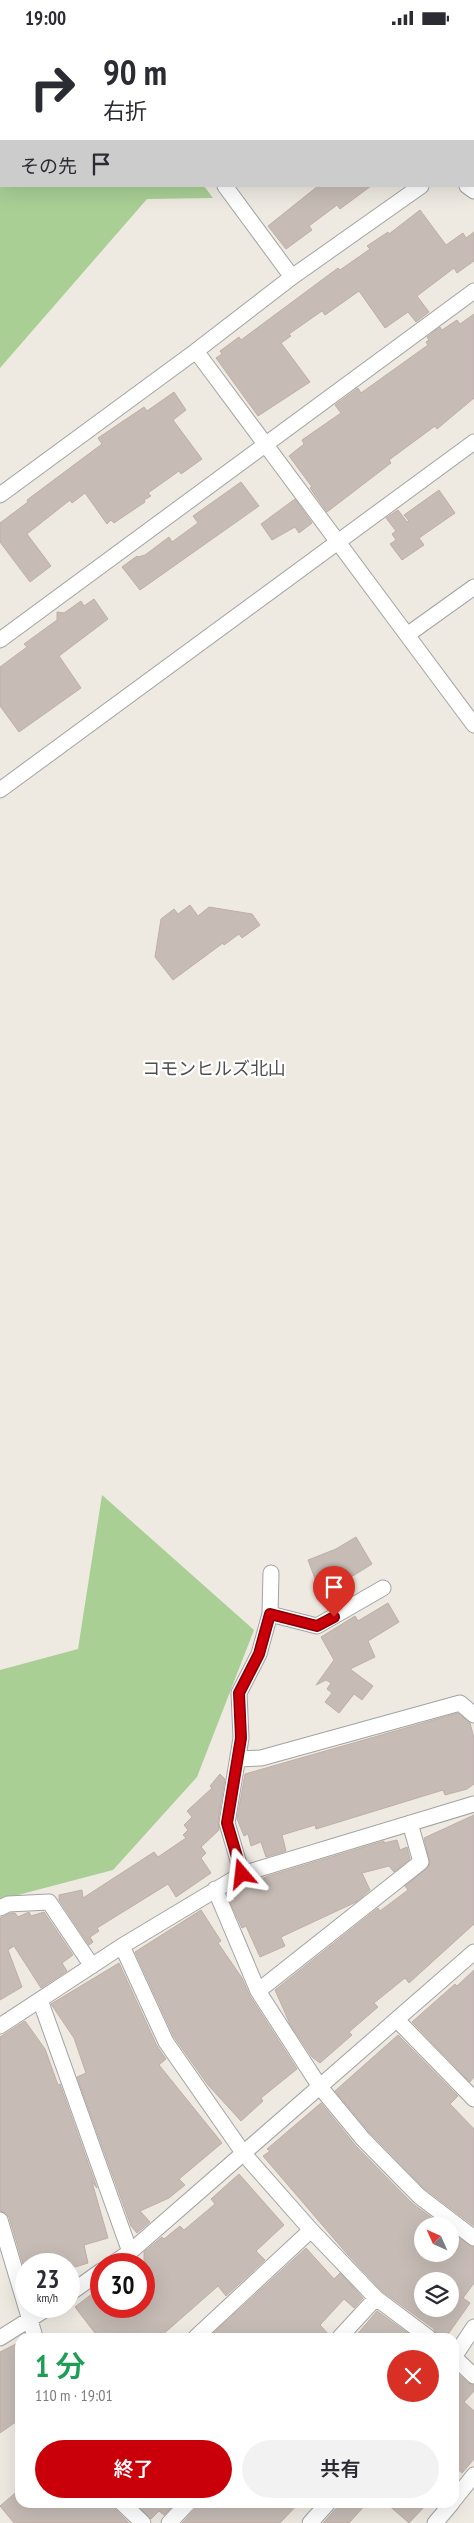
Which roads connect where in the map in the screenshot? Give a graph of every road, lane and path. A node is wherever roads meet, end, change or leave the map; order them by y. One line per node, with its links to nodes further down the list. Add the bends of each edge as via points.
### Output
1 (226, 187): 3 (street)
2 (420, 187): 3 (street)
3 (292, 277): 5 (street)
4 (474, 291): 7 (street)
5 (196, 351): 7 (street); 8 (street)
6 (474, 442): 9 (street)
7 (265, 445): 9 (street); 12 (street)
8 (0, 495)
9 (338, 543): 11 (street); 14 (street)
10 (474, 587): 11 (street)
11 (407, 635): 13 (street)
12 (0, 640)
13 (474, 725)
14 (0, 790)
15 (271, 1573): 17 (street)
16 (383, 1588): 17 (street, via 317,1626)
17 (270, 1614): 19 (street, via 259,1654 239,1693)
18 (474, 1715): 19 (street, via 460,1703 261,1758)
19 (239, 1759): 22 (street, via 227,1823)
20 (474, 1804): 21 (street)
21 (410, 1823): 22 (street); 28 (street, via 421,1862)
22 (242, 1874): 23 (street)
23 (215, 1889): 25 (street); 28 (street)
24 (0, 1908): 27 (street, via 8,1903 49,1902)
25 (122, 1946): 27 (street); 34 (street, via 166,2042)
26 (474, 1953): 30 (street)
27 (92, 1967): 29 (street)
28 (258, 1991): 32 (street)
29 (40, 2000): 31 (street); 38 (street)
30 (397, 2020): 32 (street); 33 (street)
31 (0, 2027)
32 (320, 2087): 34 (street); 37 (street, via 363,2139 419,2196)
33 (474, 2099)
34 (244, 2154): 36 (street); 38 (street)
35 (0, 2220): 42 (street)
36 (310, 2230): 40 (street); 45 (street)
37 (474, 2238)
38 (130, 2251): 39 (street)
39 (127, 2253)
40 (376, 2298): 46 (street); 47 (street)
41 (33, 2318): 42 (street)
42 (30, 2320): 44 (street); 48 (street)
43 (474, 2327): 49 (street)
44 (35, 2333)
45 (200, 2333)
46 (344, 2333)
47 (423, 2333)
48 (0, 2338)
49 (459, 2350)
50 (459, 2362): 51 (street)
51 (474, 2377)
52 (474, 2475): 53 (street)
53 (459, 2494)
54 (128, 2508): 58 (street)
55 (183, 2508): 59 (street)
56 (324, 2508): 60 (street)
57 (447, 2508): 61 (street)
58 (144, 2523)
59 (169, 2523)
60 (310, 2523)
61 (435, 2523)

